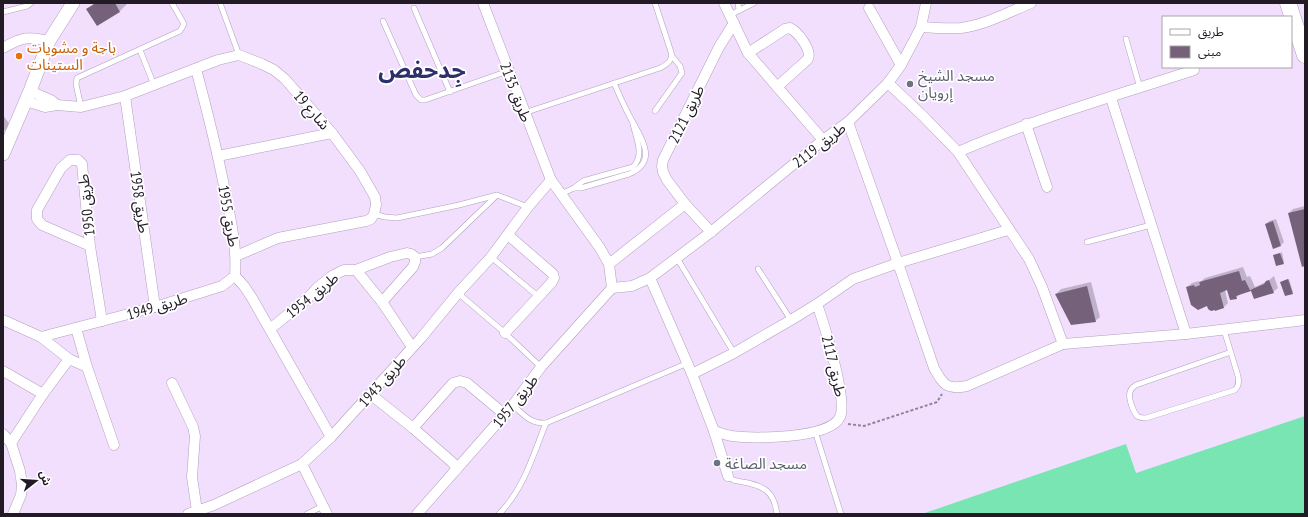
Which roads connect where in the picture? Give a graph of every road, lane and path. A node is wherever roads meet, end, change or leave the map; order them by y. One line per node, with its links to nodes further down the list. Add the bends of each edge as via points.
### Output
1 (31, 3): 15 (lane)
2 (73, 3): 20 (street)
3 (172, 3): 22 (lane, via 183,21 182,28 176,34)
4 (220, 3): 24 (lane)
5 (483, 3): 30 (street, طريق 2135)
6 (654, 3): 26 (lane)
7 (724, 3): 16 (street)
8 (738, 3): 16 (lane)
9 (754, 3): 16 (lane)
10 (926, 3): 18 (street, طريق 2119)
11 (1031, 3): 18 (street, via 963,28)
12 (1288, 3): 25 (main road)
13 (414, 8): 36 (lane)
14 (869, 8): 27 (street)
15 (3, 12)
16 (734, 16): 23 (street); 54 (street, طريق 2121, via 663,160 663,172)
17 (383, 21): 36 (lane, via 418,98 425,100)
18 (921, 27): 27 (street, طريق 2119)
19 (1126, 39): 35 (lane)
20 (49, 41): 21 (street, via 33,37 16,41); 37 (street)
21 (3, 48)
22 (140, 50): 33 (lane); 40 (lane, via 77,78)
23 (748, 53): 34 (street); 34 (street, via 785,29 795,30 810,56)
24 (239, 55): 28 (street); 45 (street, شارع 19, via 274,70 285,79)
25 (1305, 55)
26 (672, 56): 31 (lane, via 664,66); 41 (lane, via 682,73)
27 (902, 65): 32 (street, طريق 2119)
28 (196, 69): 33 (street); 49 (street, طريق 1955)
29 (1194, 70): 35 (street)
30 (508, 71): 36 (lane); 42 (street, طريق 2135)
31 (614, 83): 42 (lane); 52 (lane, via 643,139 645,159 636,171 629,174 574,188)
32 (888, 83): 43 (street, طريق 2119); 47 (street)
33 (154, 85): 38 (street)
34 (777, 87): 46 (street)
35 (1140, 88): 39 (street)
36 (450, 92)
37 (28, 96): 40 (street, via 51,100 57,105); 48 (street)
38 (124, 96): 40 (street); 78 (street, طريق 1958)
39 (1111, 98): 44 (street); 57 (street)
40 (81, 107)
41 (655, 111)
42 (524, 114): 50 (street, طريق 2135)
43 (848, 122): 46 (street, طريق 2119); 67 (street)
44 (1026, 124): 47 (street); 51 (street)
45 (332, 133): 49 (street); 56 (street, شارع 19, via 375,196)
46 (823, 140): 59 (street, طريق 2119)
47 (958, 152): 58 (street)
48 (3, 154)
49 (218, 156): 63 (street, طريق 1955, via 234,233)
50 (551, 180): 52 (street); 55 (street, طريق 1943)
51 (1046, 187)
52 (561, 194): 68 (street)
53 (497, 195): 55 (lane); 56 (lane, via 397,218); 65 (lane, via 442,248 432,254)
54 (685, 204): 59 (street, طريق 2121); 68 (street)
55 (528, 208): 60 (street, طريق 1943)
56 (374, 214): 63 (street, via 366,221 278,238)
57 (1151, 225): 61 (lane); 87 (street)
58 (1008, 230): 67 (street); 89 (street, via 1029,259)
59 (711, 232): 66 (street, طريق 2119)
60 (508, 235): 64 (street, طريق 1943); 75 (street, via 553,274 552,282)
61 (1087, 242)
62 (90, 246): 62 (street, طريق 1950, via 82,164 78,160 70,160 61,168 37,210 37,219 42,225); 82 (street, طريق 1950)
63 (236, 256): 71 (street, طريق 1955)
64 (491, 256): 74 (street, طريق 1943); 75 (lane)
65 (415, 257): 70 (street, طريق 1954, via 407,253); 76 (street, via 414,267)
66 (677, 258): 72 (street, طريق 2119); 92 (lane)
67 (898, 263): 77 (street, via 853,279); 100 (street, via 934,368 940,380)
68 (609, 264): 73 (street)
69 (758, 269): 80 (lane)
70 (356, 270): 76 (street, طريق 1954); 84 (street, طريق 1954, via 344,270 332,276)
71 (235, 276): 78 (street, طريق 1949, via 222,286); 84 (street, via 248,292)
72 (650, 278): 73 (street, طريق 2119, via 632,286); 94 (street)
73 (612, 288): 96 (street, طريق 1957)
74 (458, 293): 86 (lane); 90 (street, طريق 1943)
75 (539, 297): 86 (street)
76 (382, 302): 90 (street, طريق 1954)
77 (817, 304): 80 (street); 106 (street, طريق 2117, via 827,334 841,397 841,417)
78 (155, 308): 82 (street, طريق 1949)
79 (3, 320): 88 (street)
80 (791, 320): 92 (street)
81 (1305, 320): 85 (street)
82 (102, 321): 83 (street, طريق 1949)
83 (76, 328): 88 (street, طريق 1949); 95 (street)
84 (270, 329): 111 (street)
85 (1224, 330): 87 (street); 91 (lane)
86 (505, 333): 96 (lane)
87 (1186, 334): 89 (street)
88 (41, 337): 93 (street)
89 (1063, 344): 100 (street, via 967,386)
90 (412, 346): 102 (street, طريق 1943)
91 (1231, 352): 91 (lane, via 1136,385 1129,393 1137,416 1146,418 1235,390 1239,383)
92 (734, 353): 98 (street)
93 (69, 359): 95 (street); 101 (street)
94 (688, 363): 98 (street); 105 (lane)
95 (87, 367): 113 (street)
96 (542, 367): 103 (street, طريق 1957)
97 (3, 371): 101 (street)
98 (692, 374): 108 (street)
99 (172, 383): 119 (street, طريق 1943, via 195,436)
100 (948, 387): 106 (path, via 937,402 864,426)
101 (43, 394): 112 (street)
102 (370, 394): 107 (street); 111 (street, طريق 1943)
103 (513, 404): 104 (street, طريق 1957); 105 (lane, via 531,421)
104 (504, 414): 107 (street, via 467,383 460,381 452,383); 115 (street, طريق 1957)
105 (546, 423): 123 (lane, via 522,484 514,498)
106 (837, 423): 109 (street)
107 (413, 428): 115 (street)
108 (714, 431): 109 (street, via 733,436 768,437 797,436); 116 (street)
109 (816, 431): 125 (lane)
110 (3, 434): 112 (street)
111 (331, 437): 114 (street, طريق 1943)
112 (11, 443): 120 (street, via 22,485 21,495)
113 (114, 445)
114 (302, 464): 117 (street, طريق 1943); 118 (street)
115 (457, 469): 122 (street, طريق 1957)
116 (728, 476): 124 (lane, via 764,488 773,500)
117 (216, 510): 119 (street, طريق 1943)
118 (325, 510): 121 (lane)
119 (193, 512)
120 (13, 514)
121 (307, 514)
122 (417, 514)
123 (499, 514)
124 (778, 514)
125 (841, 514)

